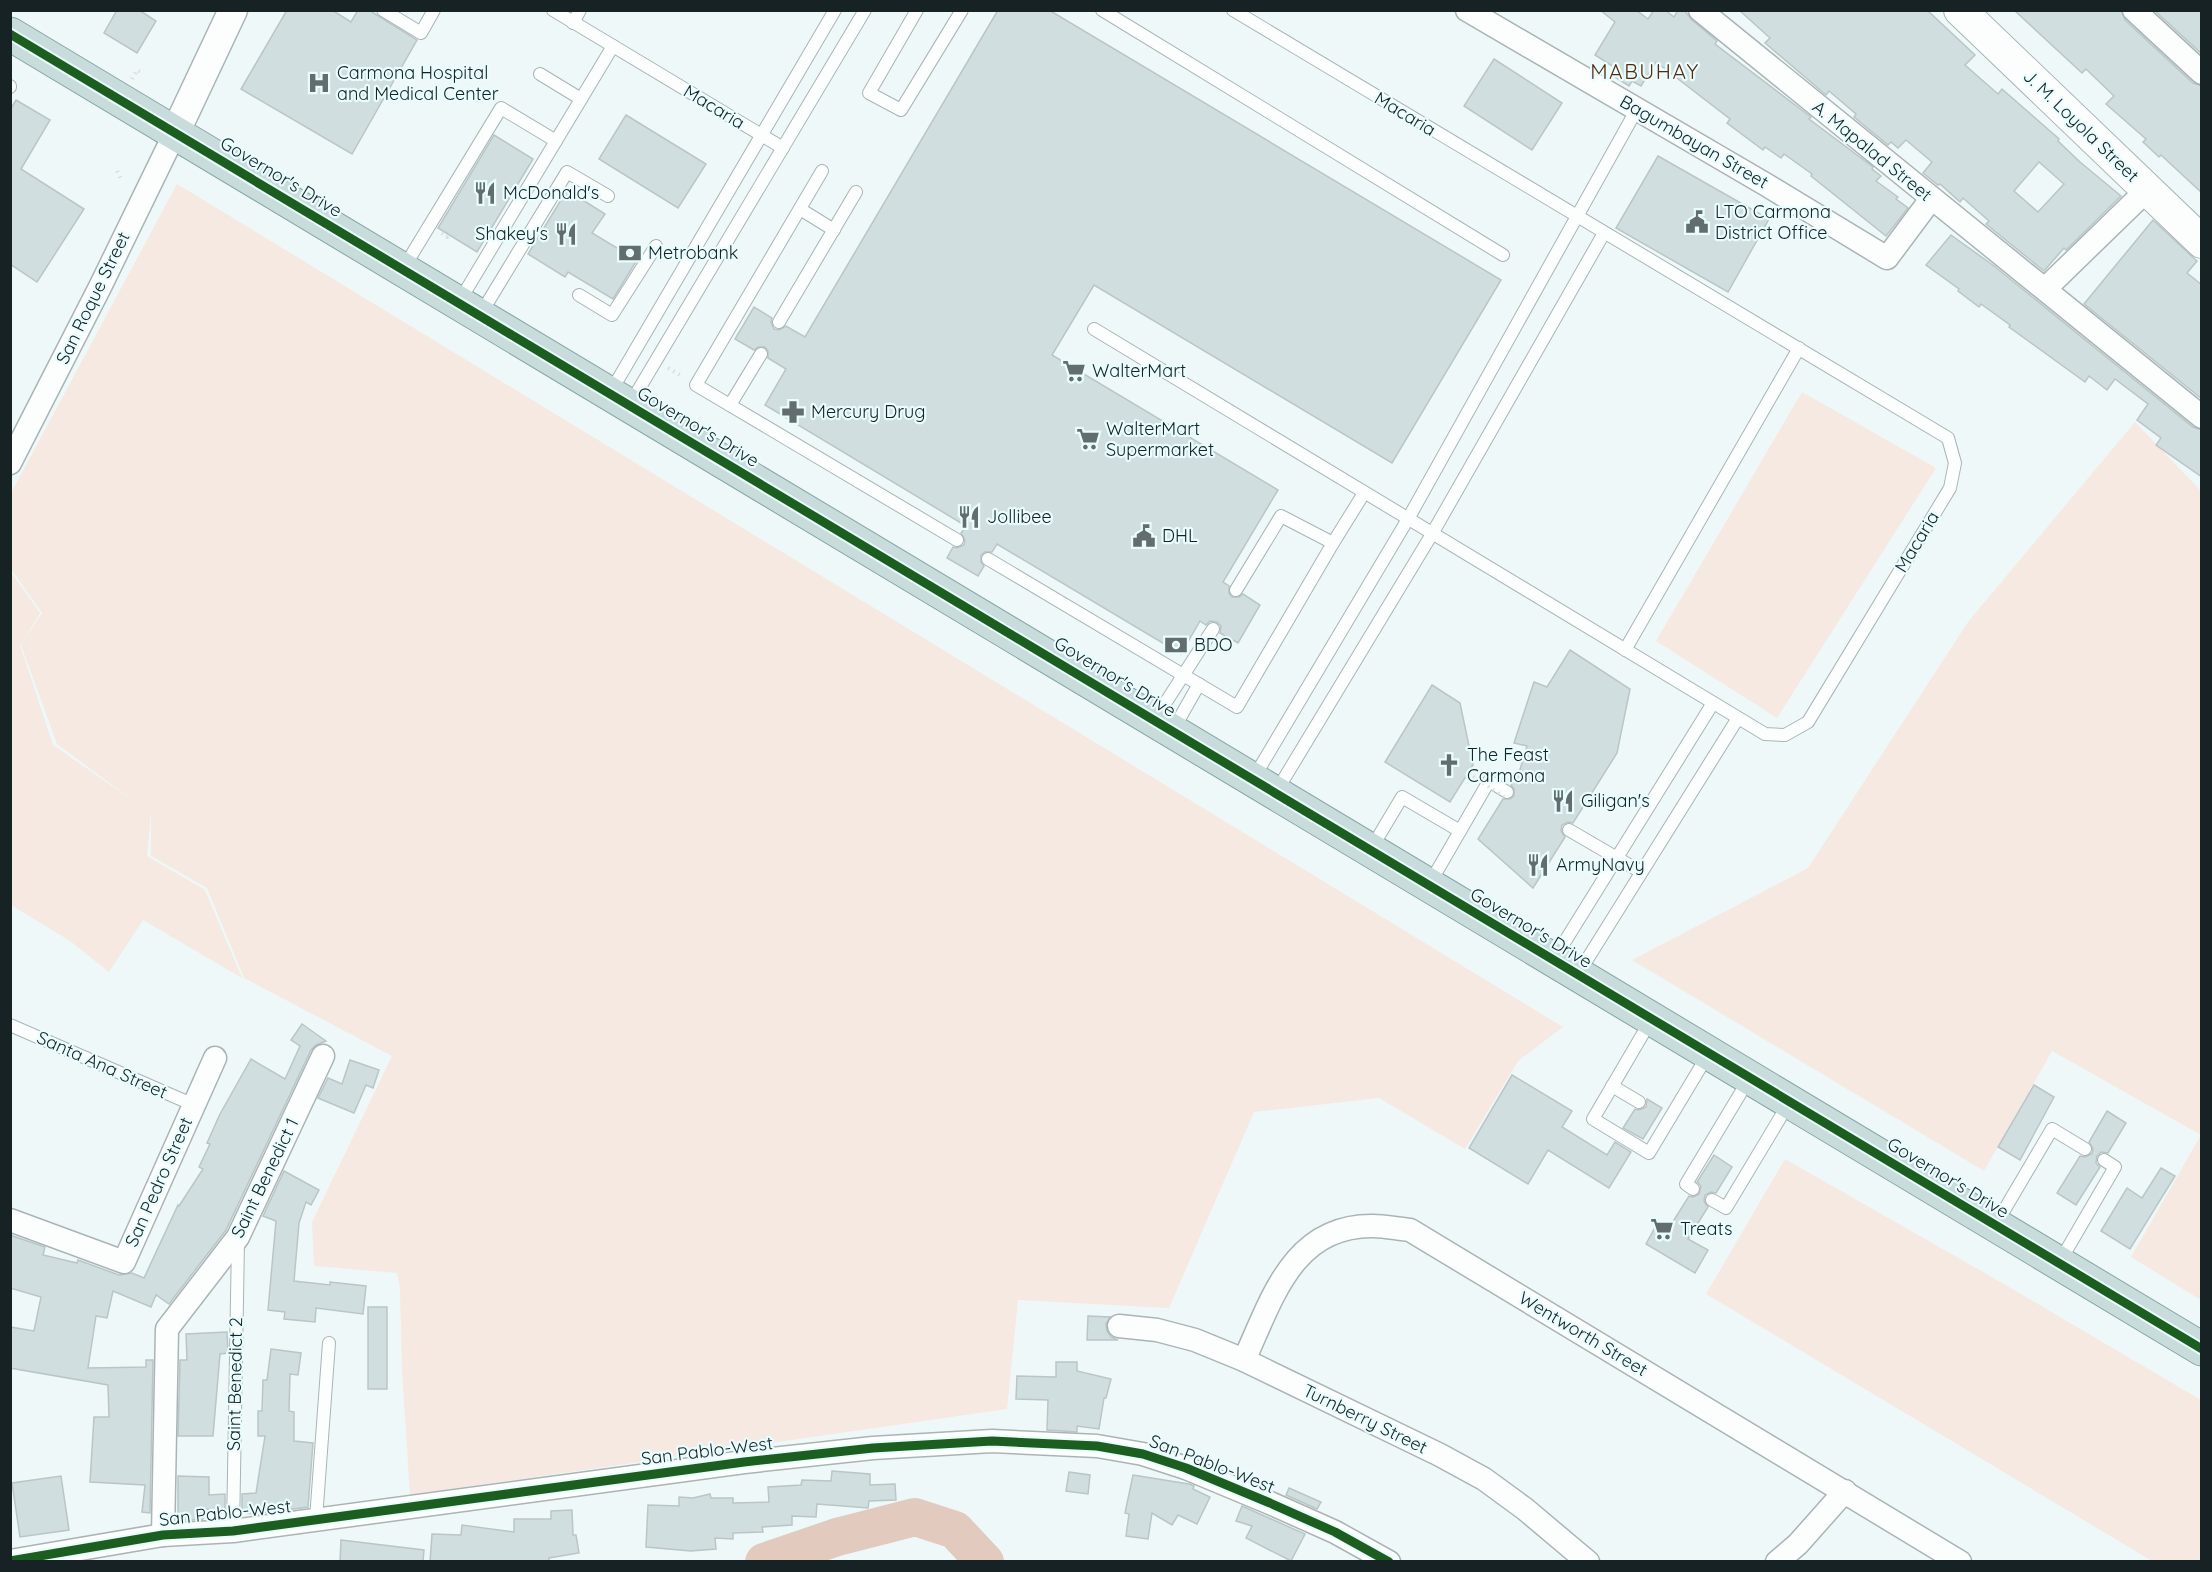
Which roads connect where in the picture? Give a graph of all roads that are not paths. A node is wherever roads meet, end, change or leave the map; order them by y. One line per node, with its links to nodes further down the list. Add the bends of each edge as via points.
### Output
1 (233, 10): 23 (street)
2 (383, 10): 3 (lane, via 421,33)
3 (434, 10)
4 (553, 10): 16 (lane, Macaria)
5 (580, 10): 16 (lane)
6 (835, 10): 24 (lane, Macaria)
7 (865, 10): 26 (lane)
8 (917, 10): 9 (lane, via 869,93 901,110)
9 (962, 10)
10 (1102, 10): 38 (lane)
11 (1233, 10): 33 (lane, Macaria)
12 (1467, 10): 22 (street, Bagumbayan Street)
13 (1700, 10): 31 (street, A. Mapalad Street)
14 (1960, 10): 28 (main road, J. M. Loyola Street)
15 (2134, 10): 19 (street)
16 (573, 23): 18 (lane, Macaria)
17 (10, 34): 23 (highway, Governor's Drive)
18 (613, 46): 21 (lane); 24 (lane, Macaria)
19 (2202, 73)
20 (540, 74): 21 (lane)
21 (581, 99): 25 (lane)
22 (1637, 109): 31 (street, Bagumbayan Street, via 1887,258); 33 (lane)
23 (175, 133): 39 (highway, Governor's Drive); 50 (street, San Roque Street)
24 (762, 135): 26 (lane); 47 (lane)
25 (556, 141): 39 (lane, via 501,108); 42 (lane)
26 (783, 148): 47 (lane)
27 (822, 171): 32 (lane)
28 (2147, 190): 36 (main road, J. M. Loyola Street); 40 (street)
29 (856, 192): 34 (lane)
30 (608, 196): 42 (lane, via 567,172)
31 (1931, 199): 40 (street, A. Mapalad Street)
32 (800, 209): 34 (lane); 48 (lane, via 696,385)
33 (1578, 218): 35 (lane, Macaria); 52 (lane)
34 (834, 230): 43 (lane)
35 (1604, 233): 45 (lane, Macaria); 53 (lane)
36 (2202, 242)
37 (656, 246): 41 (lane, via 612,315)
38 (1503, 255)
39 (403, 270): 42 (highway, Governor's Drive)
40 (2045, 289): 49 (street, A. Mapalad Street)
41 (579, 295)
42 (469, 309): 47 (highway, Governor's Drive)
43 (779, 322)
44 (1094, 329): 51 (lane)
45 (1799, 348): 59 (lane); 63 (lane, Macaria, via 1948,438 1955,463 1950,488 1808,722 1785,735 1765,734)
46 (761, 354): 48 (lane)
47 (619, 400): 64 (highway, Governor's Drive)
48 (730, 405): 54 (lane)
49 (2202, 417)
50 (10, 463)
51 (1364, 493): 52 (lane); 55 (lane)
52 (1408, 519): 53 (lane); 65 (lane)
53 (1432, 534): 59 (lane); 65 (lane)
54 (957, 540)
55 (1333, 543): 57 (lane, via 1281,516); 61 (lane, via 1237,707)
56 (988, 559): 60 (lane)
57 (1236, 590)
58 (1213, 629): 60 (lane)
59 (1625, 650): 62 (lane)
60 (1183, 675): 61 (lane); 64 (lane)
61 (1199, 684): 64 (lane)
62 (1713, 703): 63 (lane, Macaria); 70 (lane)
63 (1738, 718): 71 (lane)
64 (1164, 726): 65 (highway, Governor's Drive)
65 (1264, 786): 69 (highway, Governor's Drive)
66 (1506, 795): 68 (lane, via 1489,781)
67 (1569, 830): 70 (lane)
68 (1460, 831): 69 (lane, via 1402,797); 72 (lane)
69 (1370, 850): 72 (highway, Governor's Drive)
70 (1617, 858): 71 (lane); 73 (lane)
71 (1641, 872): 73 (lane)
72 (1428, 885): 73 (highway, Governor's Drive)
73 (1565, 967): 74 (highway, Governor's Drive)
74 (1652, 1019): 76 (highway, Governor's Drive); 80 (lane)
75 (10, 1024): 83 (lane, Santa Ana Street)
76 (1709, 1053): 79 (highway, Governor's Drive); 80 (lane, via 1664,1117 1649,1153 1593,1119)
77 (323, 1056): 90 (street, Saint Benedict 1)
78 (215, 1058): 83 (street, San Pedro Street)
79 (1749, 1078): 82 (highway, Governor's Drive); 86 (lane, via 1686,1184)
80 (1612, 1086): 81 (lane)
81 (1639, 1102)
82 (1790, 1102): 87 (lane, via 1726,1209); 89 (highway, Governor's Drive)
83 (194, 1105): 88 (street, San Pedro Street, via 124,1262)
84 (2085, 1149): 89 (lane, via 2052,1130)
85 (2104, 1160): 91 (lane, via 2115,1167)
86 (1693, 1188)
87 (1712, 1200)
88 (10, 1220)
89 (1995, 1225): 91 (highway, Governor's Drive)
90 (238, 1237): 98 (lane, Saint Benedict 2); 99 (street, Saint Benedict 1, via 167,1329)
91 (2059, 1263): 94 (highway, Governor's Drive)
92 (1119, 1326): 95 (street, Turnberry Street, via 1195,1340)
93 (329, 1343): 97 (lane)
94 (2202, 1349)
95 (1244, 1360): 96 (street, Wentworth Street, via 1281,1280 1298,1256 1318,1239 1340,1230 1372,1226 1410,1230); 102 (street, Turnberry Street, via 1484,1479)
96 (1845, 1491): 103 (street); 104 (street, Wentworth Street)
97 (316, 1519): 98 (street, San Pablo-West); 101 (street, San Pablo-West, via 767,1460 873,1448 992,1441 1097,1446 1143,1454 1270,1503)
98 (233, 1531): 99 (street, San Pablo-West)
99 (163, 1535): 100 (street, San Pablo-West)
100 (10, 1561)
101 (1389, 1562)
102 (1588, 1562)
103 (1777, 1562)
104 (1960, 1562)

